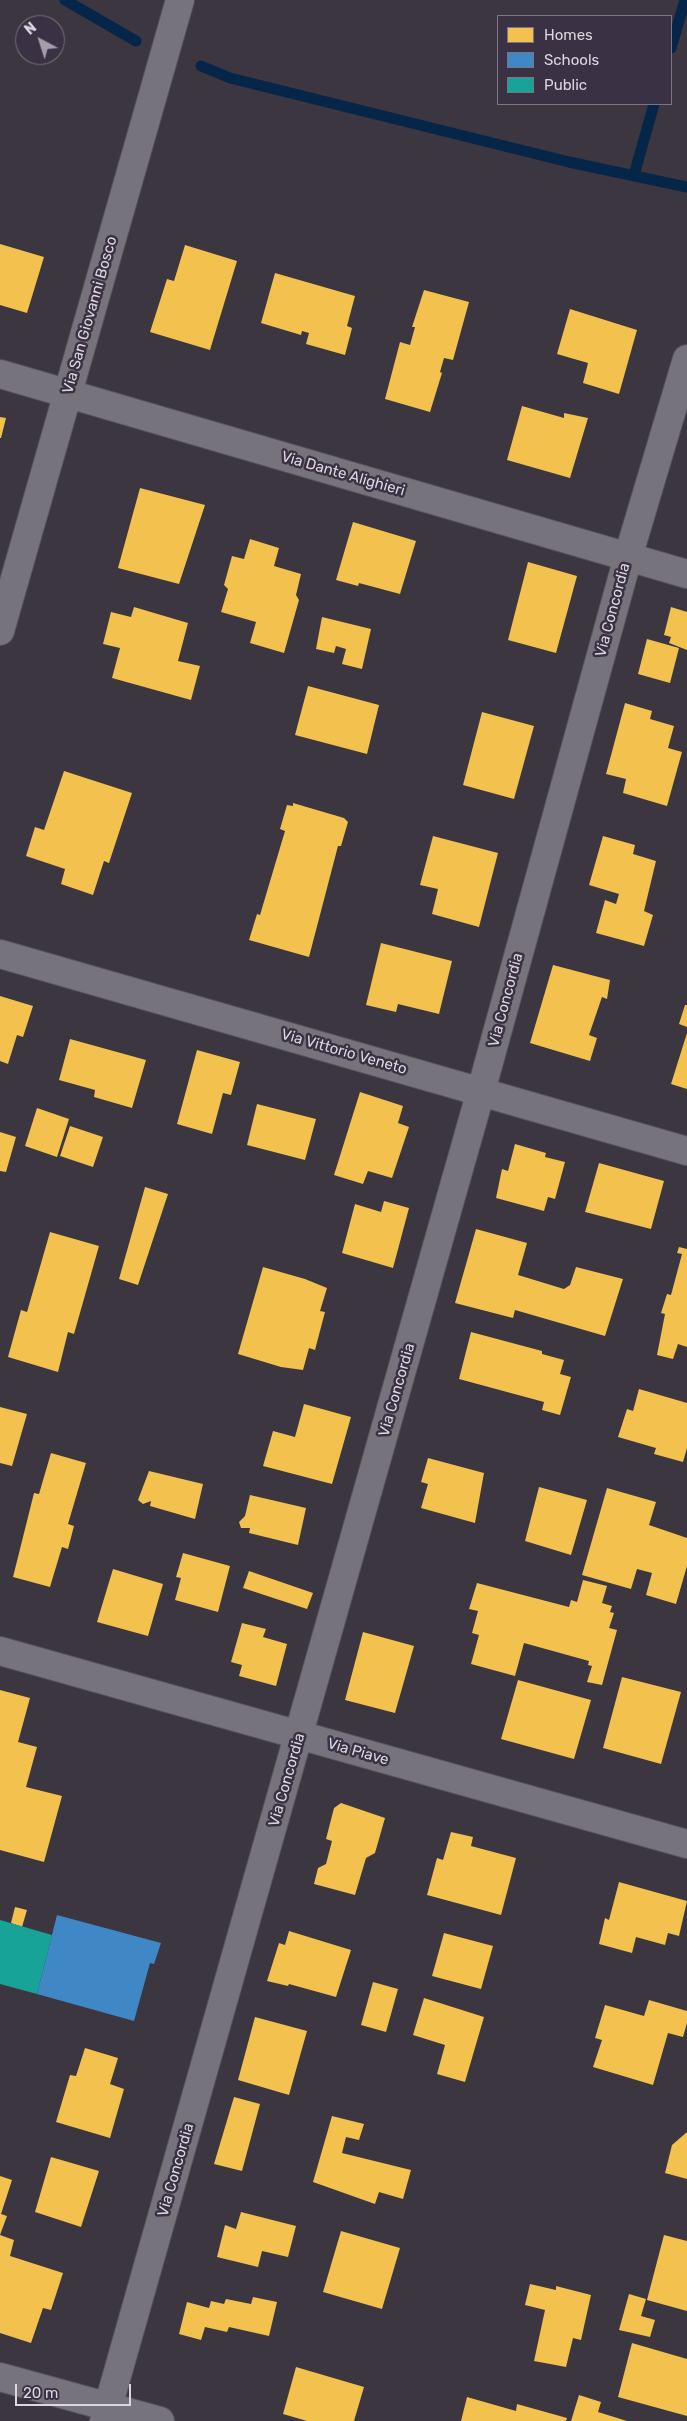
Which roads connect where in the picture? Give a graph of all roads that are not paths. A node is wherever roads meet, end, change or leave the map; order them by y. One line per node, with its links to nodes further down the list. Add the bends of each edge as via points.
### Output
1 (180, 0): 4 (street, Via San Giovanni Bosco)
2 (687, 359): 5 (street, Via Concordia)
3 (0, 374): 4 (street, Via Dante Alighieri)
4 (68, 395): 5 (street, Via Dante Alighieri); 7 (street, Via San Giovanni Bosco)
5 (628, 557): 6 (street, Via Dante Alighieri); 9 (street, Via Concordia)
6 (687, 574)
7 (0, 631)
8 (0, 954): 9 (street, Via Vittorio Veneto)
9 (481, 1091): 10 (street, Via Vittorio Veneto); 12 (street, Via Concordia)
10 (687, 1151)
11 (0, 1651): 12 (street, Via Piave)
12 (300, 1735): 13 (street, Via Piave); 15 (street, Via Concordia)
13 (687, 1844)
14 (0, 2377): 15 (street)
15 (107, 2414): 16 (street)
16 (160, 2421)

